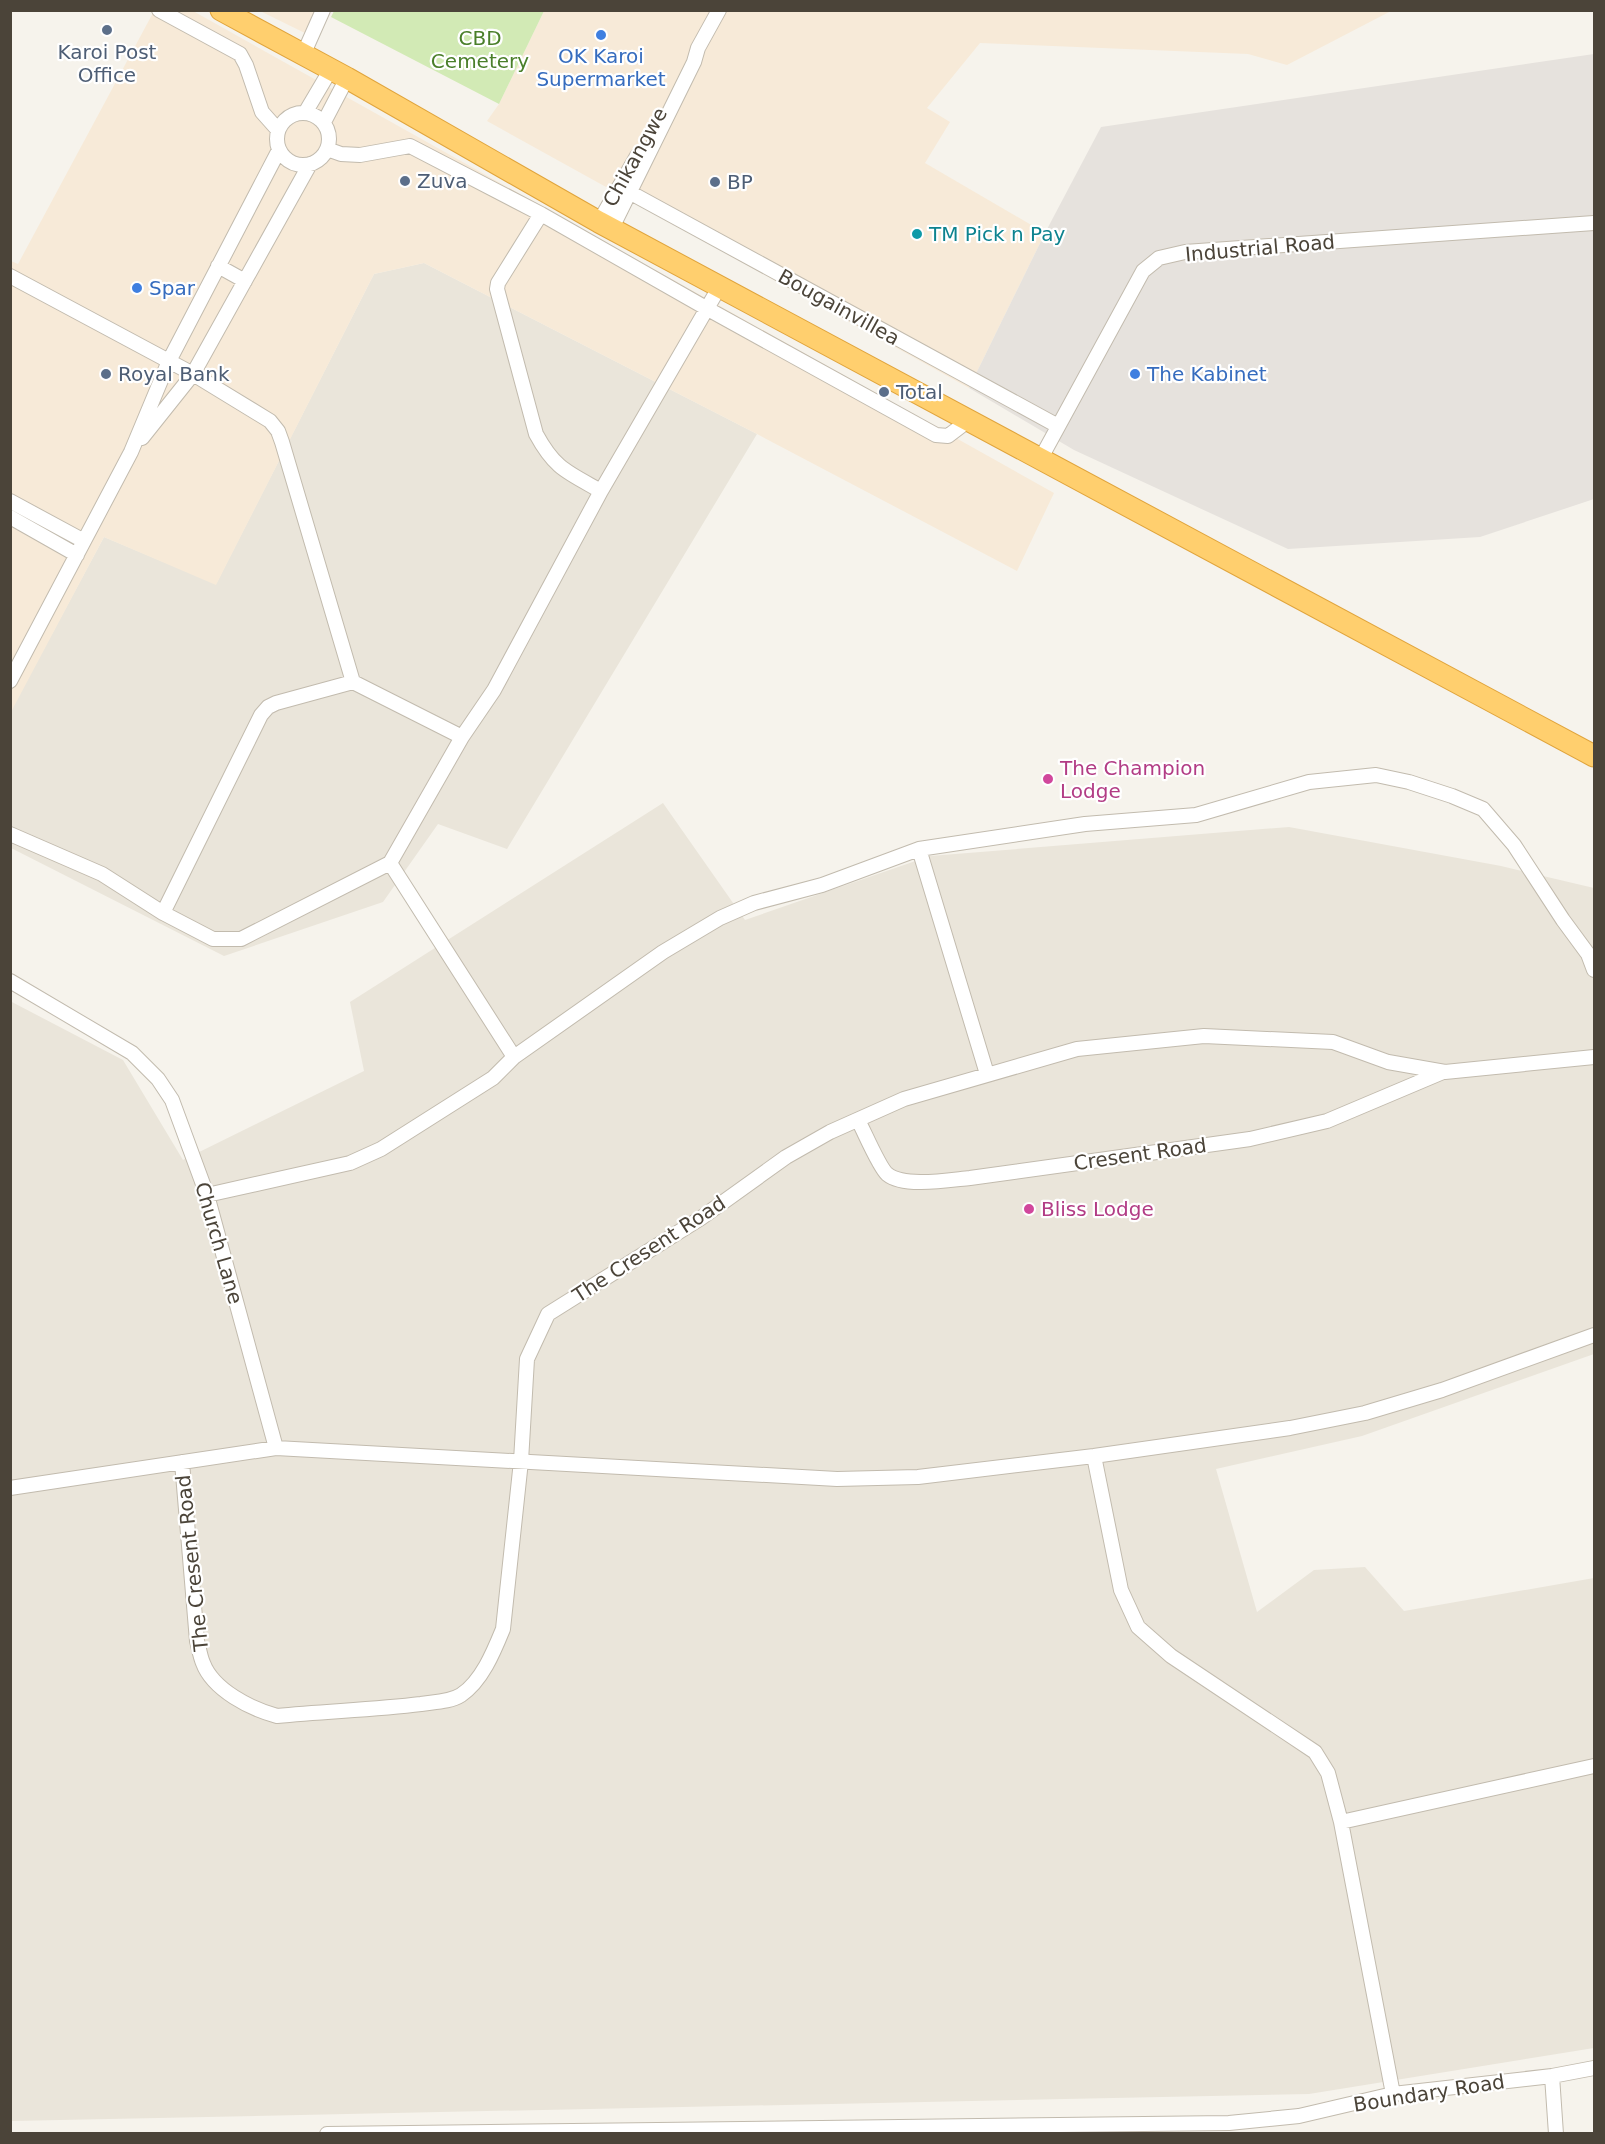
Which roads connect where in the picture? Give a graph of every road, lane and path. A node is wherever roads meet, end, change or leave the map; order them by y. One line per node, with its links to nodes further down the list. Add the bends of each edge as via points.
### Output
1 (159, 10): 9 (street, via 240,54 262,112)
2 (221, 10): 5 (highway)
3 (323, 10): 5 (street)
4 (719, 10): 13 (street, Chikangwe, via 698,48 688,57)
5 (303, 55): 6 (highway)
6 (339, 74): 7 (street); 8 (street); 16 (highway)
7 (305, 113): 8 (street); 9 (street, via 289,117)
8 (324, 123): 10 (street, via 329,132)
9 (278, 130): 11 (street)
10 (327, 149): 12 (street, via 322,159); 14 (street, via 360,155 410,146)
11 (279, 150): 12 (street, via 298,165); 17 (street)
12 (310, 164): 19 (street)
13 (625, 189): 16 (street, Chikangwe); 25 (street, Bougainvillea)
14 (541, 214): 21 (street); 28 (street, via 496,289 536,434 546,454 561,470)
15 (1594, 222): 25 (street, Industrial Road, via 1185,252 1159,258 1143,270)
16 (605, 225): 20 (highway)
17 (219, 266): 19 (street); 22 (street)
18 (10, 276): 22 (street)
19 (245, 282): 23 (street)
20 (720, 286): 21 (street); 24 (highway)
21 (706, 308): 24 (street, via 936,435 948,436); 28 (street)
22 (169, 361): 23 (street); 26 (street)
23 (193, 374): 26 (street); 34 (street, via 270,421 278,430)
24 (969, 420): 27 (highway)
25 (1058, 426): 27 (street, Industrial Road)
26 (131, 452): 31 (street)
27 (1041, 458): 36 (highway)
28 (601, 491): 35 (street, via 494,690)
29 (10, 501): 31 (street)
30 (10, 517): 32 (street)
31 (84, 541): 32 (street)
32 (77, 555): 33 (street)
33 (10, 681)
34 (353, 682): 35 (street); 40 (street, via 268,706)
35 (462, 737): 39 (street)
36 (1594, 756)
37 (10, 834): 40 (street, via 102,874)
38 (919, 849): 41 (street, via 1085,824 1196,815 1309,782 1376,775 1409,782 1483,809 1514,845 1588,954); 43 (street, via 822,885 754,903 720,918 663,952); 46 (street)
39 (390, 863): 40 (street, via 241,939 213,939); 43 (street)
40 (163, 912)
41 (1594, 970)
42 (10, 981): 48 (street, Church Lane, via 132,1053 158,1079 172,1100)
43 (514, 1057): 48 (street, via 492,1078 381,1149 350,1163)
44 (1594, 1057): 45 (street, The Cresent Road)
45 (1444, 1072): 46 (street, The Cresent Road, via 1388,1062 1333,1042 1204,1036 1077,1048); 47 (street, Cresent Road, via 1327,1121 1250,1139 926,1182 901,1181 886,1173)
46 (987, 1074): 47 (street, The Cresent Road, via 904,1099)
47 (858, 1120): 52 (street, The Cresent Road, via 786,1157 701,1218 549,1314 527,1359)
48 (207, 1195): 50 (street, Church Lane)
49 (1594, 1335): 51 (street, via 1442,1390 1365,1413 1290,1428)
50 (276, 1448): 52 (street); 53 (street)
51 (1094, 1456): 52 (street, via 918,1476 837,1479); 56 (street, via 1121,1590 1138,1627 1171,1656 1315,1752 1328,1773)
52 (521, 1461): 53 (street, The Cresent Road, via 503,1629 477,1678 461,1695 447,1701 277,1716 238,1699 217,1684 203,1665 197,1641)
53 (182, 1462): 54 (street)
54 (10, 1488)
55 (1594, 1766): 56 (street)
56 (1341, 1822): 59 (street)
57 (1594, 2068): 58 (street, Boundary Road)
58 (1552, 2076): 59 (street, Boundary Road); 63 (street)
59 (1393, 2094): 60 (street, Boundary Road, via 1299,2116)
60 (1101, 2129): 61 (street, Boundary Road)
61 (641, 2131): 62 (street, Boundary Road)
62 (327, 2133)
63 (1556, 2133)

